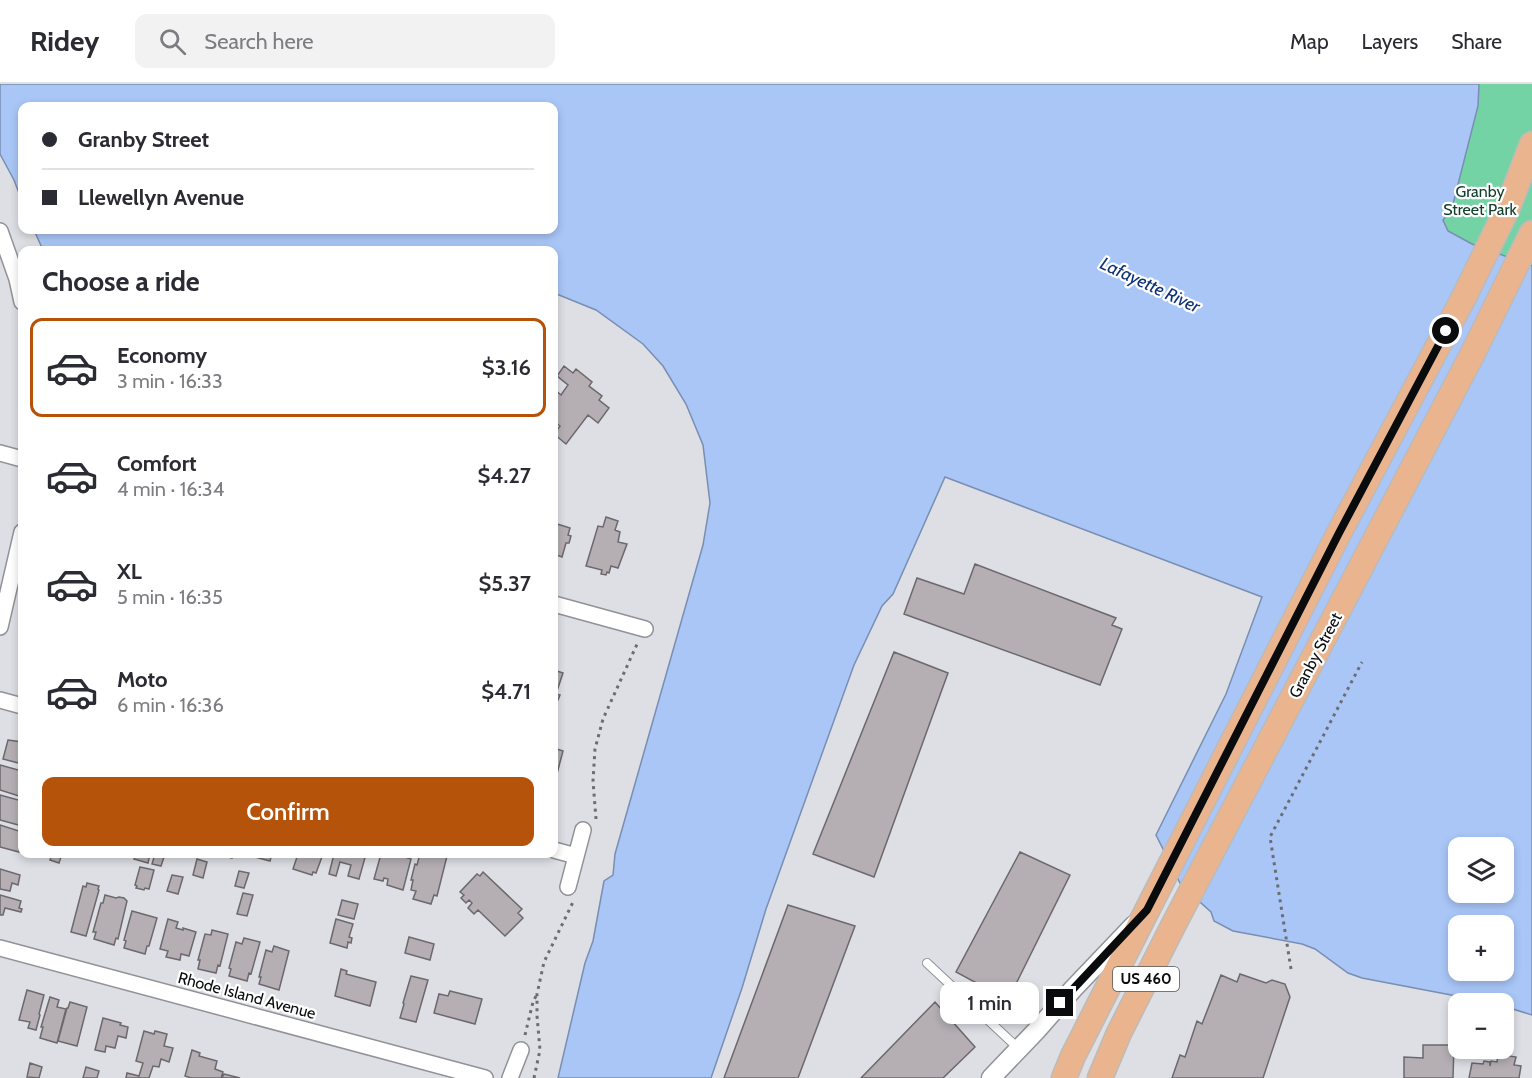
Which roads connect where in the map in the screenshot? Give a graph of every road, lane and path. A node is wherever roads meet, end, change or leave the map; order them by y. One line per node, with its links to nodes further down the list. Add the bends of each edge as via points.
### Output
1 (1529, 151): 18 (main road, Granby Street / US 460, via 1508,207 1464,297 1344,522)
2 (0, 231): 4 (street)
3 (1532, 233): 29 (main road, Granby Street / US 460, via 1174,924)
4 (18, 284)
5 (0, 453): 6 (street)
6 (18, 458)
7 (18, 549): 9 (street)
8 (558, 605): 10 (street)
9 (0, 627)
10 (645, 628)
11 (1362, 662): 21 (path, via 1270,837)
12 (0, 700): 13 (street)
13 (18, 705)
14 (583, 830): 16 (street)
15 (558, 851): 16 (street)
16 (576, 856): 17 (street)
17 (568, 887)
18 (1147, 910): 23 (street); 28 (main road, Granby Street / US 460)
19 (0, 948): 25 (street, Rhode Island Avenue)
20 (927, 963): 23 (lane)
21 (1291, 969)
22 (537, 994): 24 (path)
23 (1019, 1049): 27 (street)
24 (521, 1050): 26 (street)
25 (485, 1078)
26 (510, 1078)
27 (991, 1078)
28 (1064, 1078)
29 (1100, 1078)

